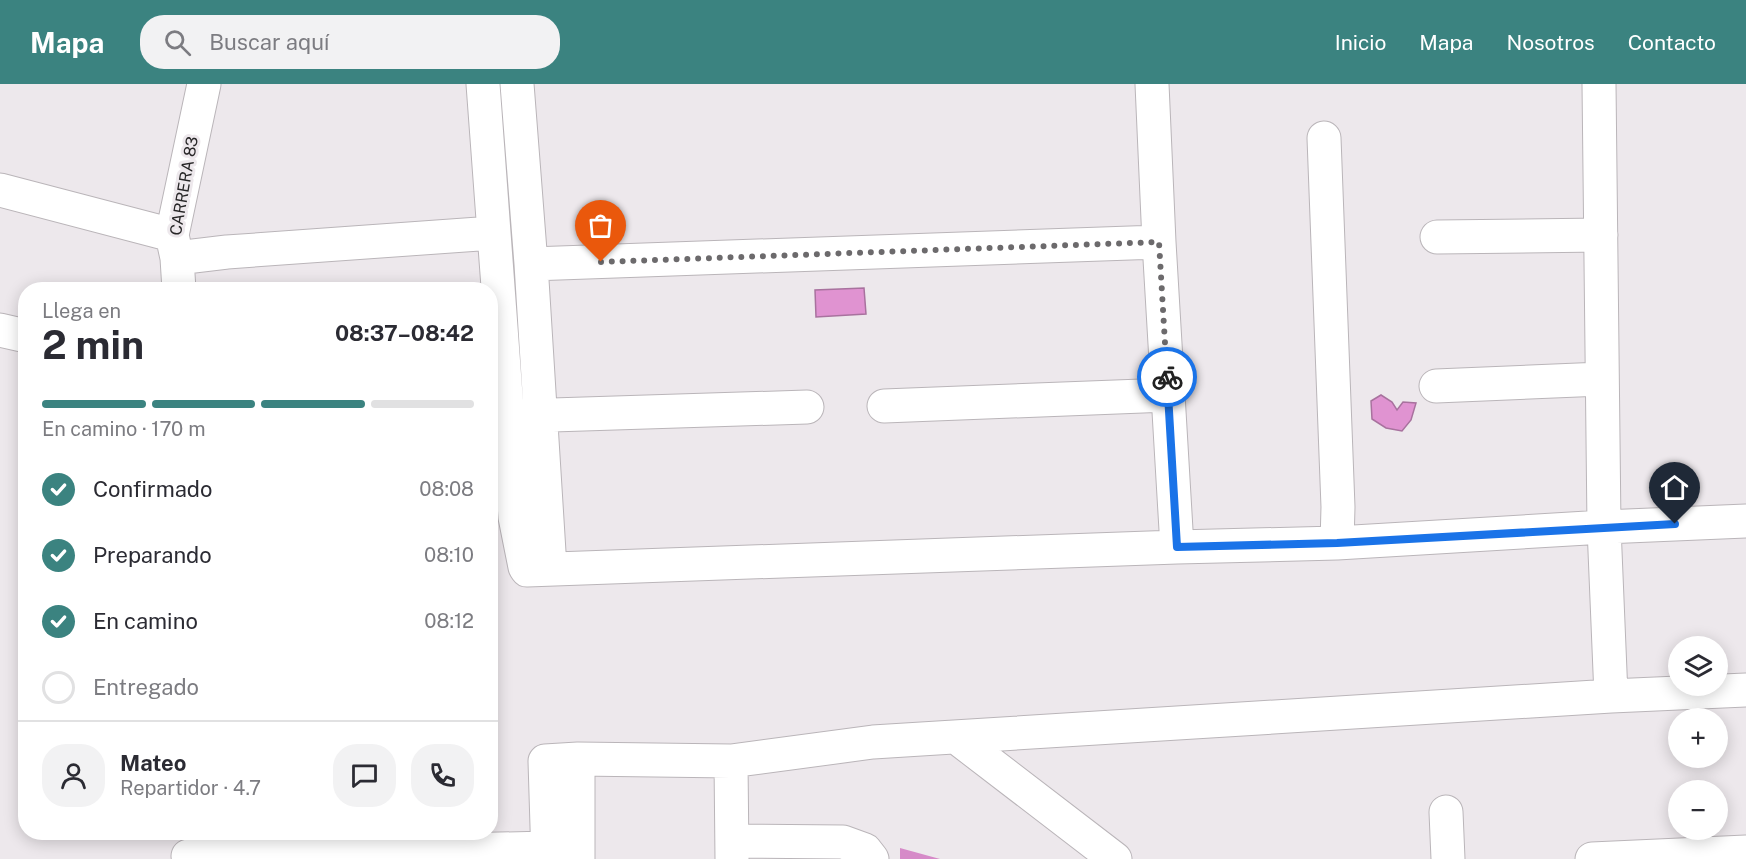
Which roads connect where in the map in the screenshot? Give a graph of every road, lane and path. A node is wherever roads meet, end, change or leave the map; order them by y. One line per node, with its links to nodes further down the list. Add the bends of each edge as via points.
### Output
1 (204, 84): 12 (street, CARRERA 83)
2 (483, 84): 8 (street)
3 (517, 84): 13 (street)
4 (1152, 84): 11 (street)
5 (1599, 84): 9 (street)
6 (1324, 138): 28 (street)
7 (0, 190): 12 (street)
8 (494, 233): 12 (street, via 227,252); 14 (street)
9 (1601, 235): 10 (street); 18 (street)
10 (1437, 237)
11 (1159, 242): 13 (street); 20 (street)
12 (176, 261)
13 (531, 264): 23 (street)
14 (495, 282)
15 (0, 330): 16 (street)
16 (18, 334)
17 (498, 378): 24 (street)
18 (1602, 379): 19 (street); 27 (street)
19 (1436, 386)
20 (1168, 395): 21 (street); 29 (street)
21 (884, 406)
22 (807, 407): 23 (street)
23 (541, 414): 24 (street); 30 (street)
24 (507, 417): 25 (street)
25 (502, 518): 30 (street, via 525,567)
26 (1746, 521): 27 (street)
27 (1604, 527): 28 (street); 32 (street)
28 (1337, 543): 29 (street)
29 (1177, 547): 30 (street)
30 (550, 568)
31 (1746, 690): 32 (street)
32 (1611, 696): 33 (street)
33 (956, 736): 35 (street, via 873,742); 43 (street)
34 (578, 759): 35 (street); 40 (street, via 545,761); 41 (street)
35 (731, 761): 38 (street)
36 (1446, 812): 44 (street)
37 (188, 849): 40 (street)
38 (732, 850): 42 (street, via 843,842 864,850)
39 (1746, 852): 45 (street)
40 (548, 853)
41 (579, 859)
42 (872, 859)
43 (1115, 859)
44 (1448, 859)
45 (1592, 859)

